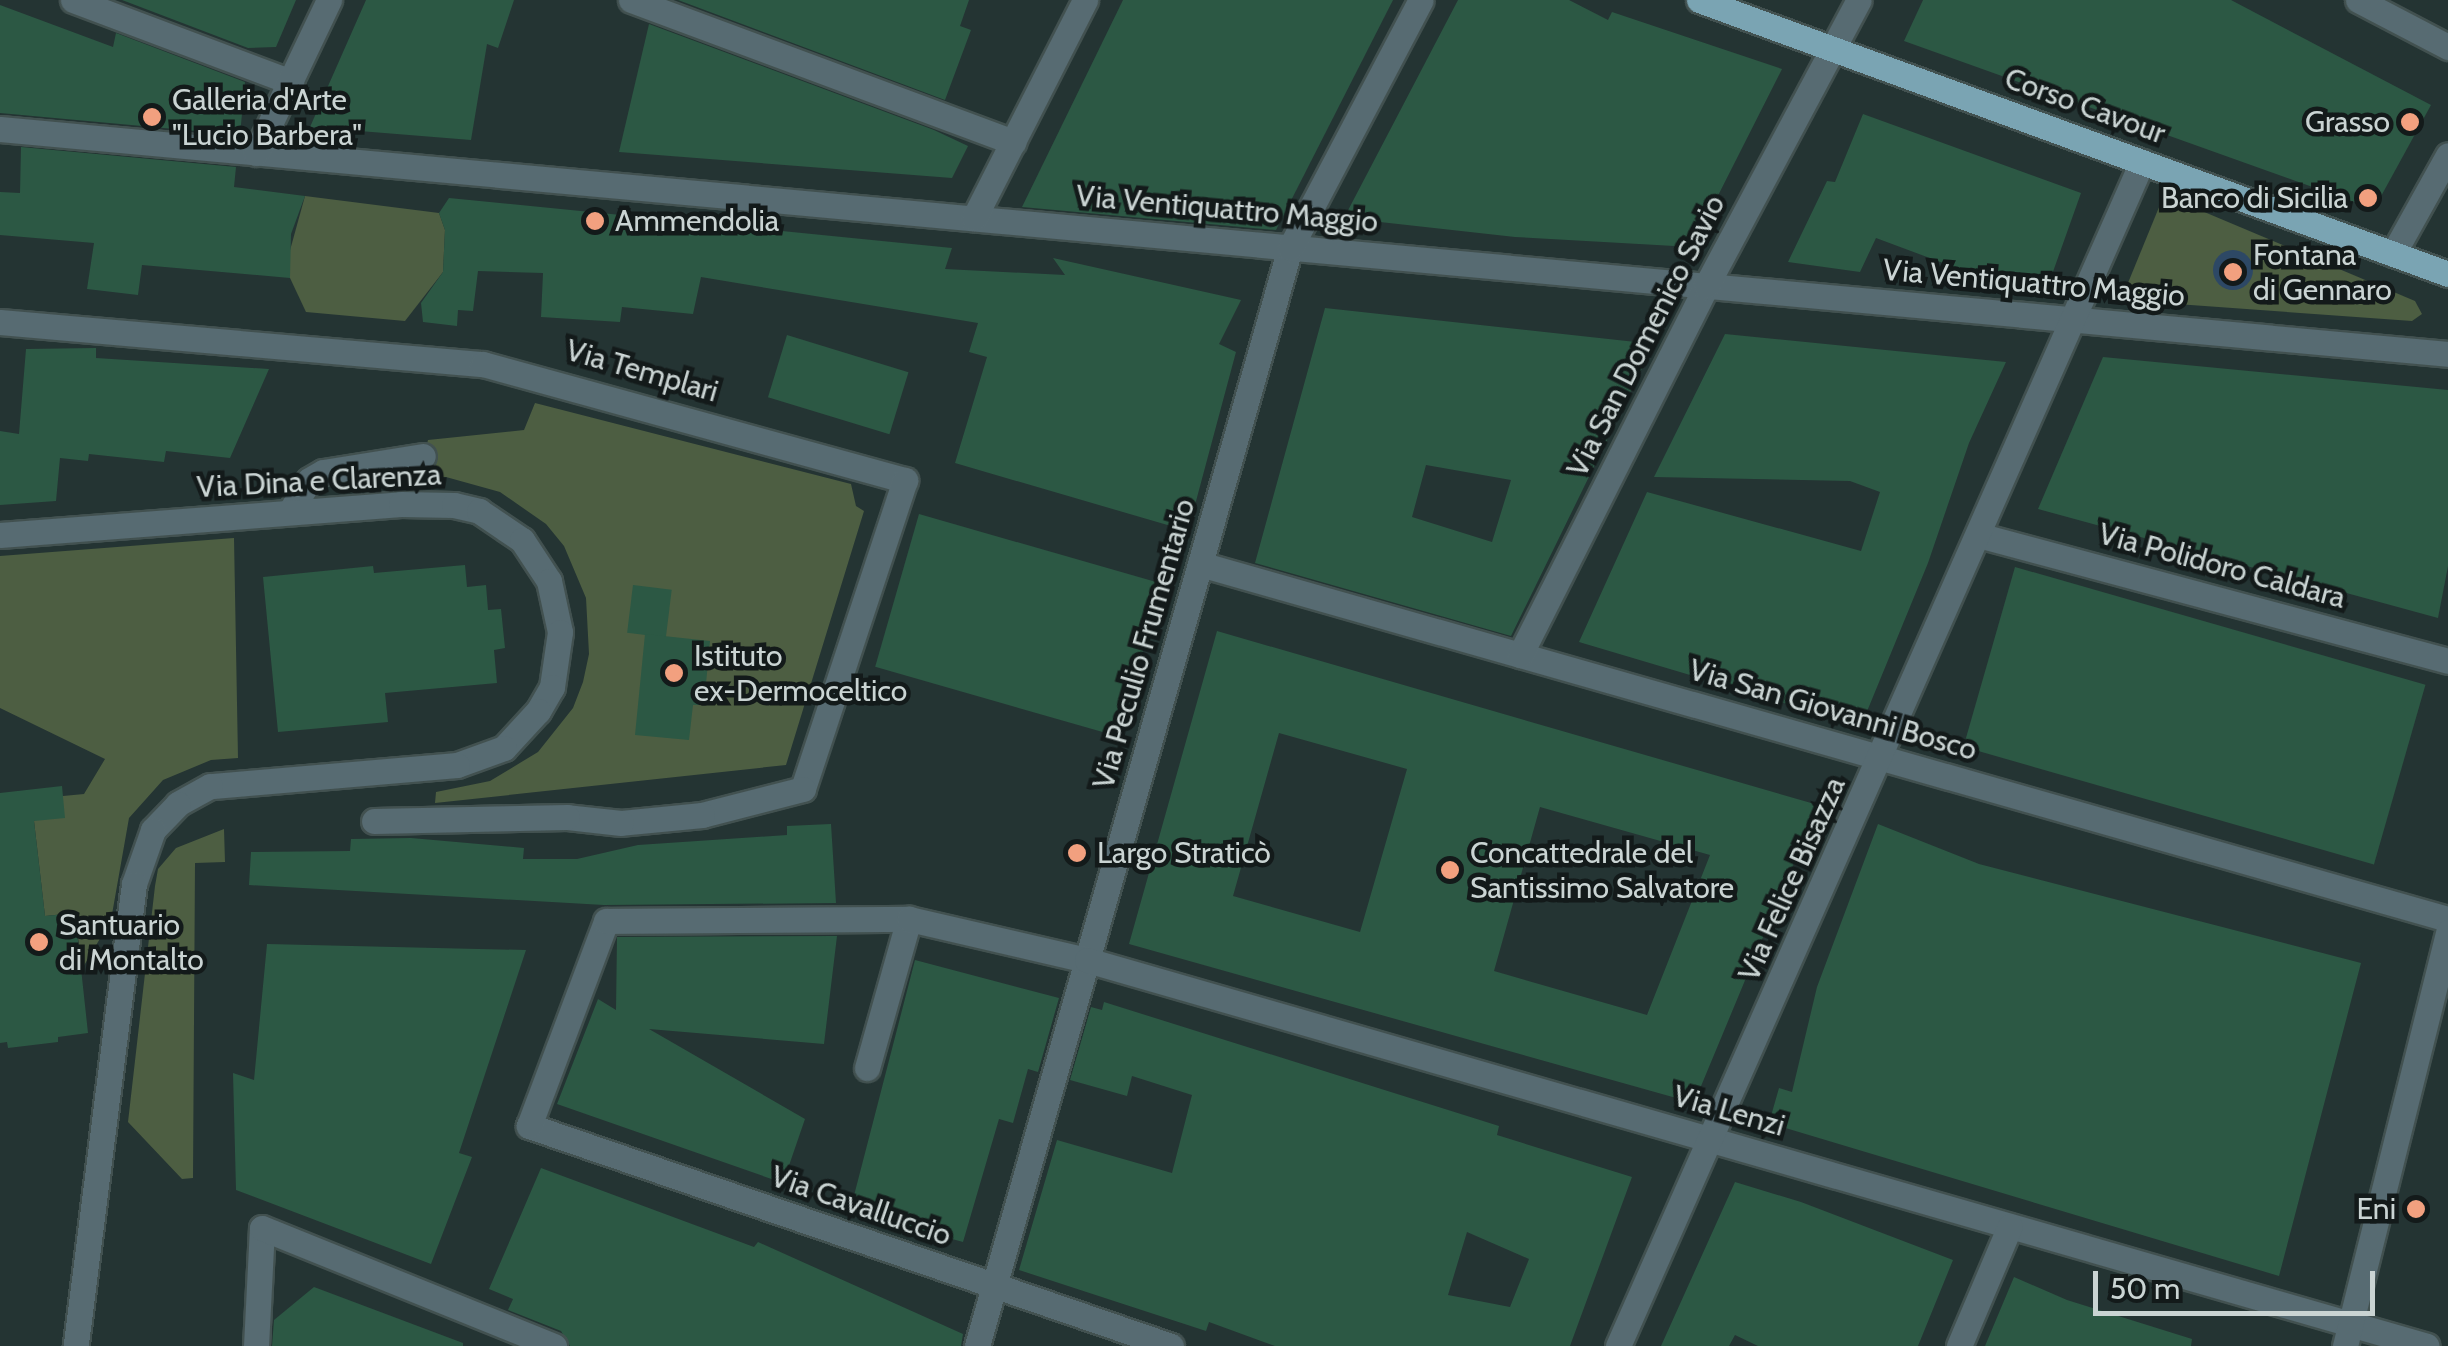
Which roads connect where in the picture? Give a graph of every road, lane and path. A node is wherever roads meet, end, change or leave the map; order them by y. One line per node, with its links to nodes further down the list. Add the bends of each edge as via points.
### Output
1 (73, 0): 11 (street)
2 (329, 0): 11 (street)
3 (631, 0): 13 (street)
4 (1085, 0): 13 (street)
5 (1422, 0): 18 (street, Via Peculio Frumentario)
6 (1699, 0): 10 (main road, Corso Cavour)
7 (1859, 0): 10 (street, Via San Domenico Savio)
8 (2358, 0): 9 (street)
9 (2448, 47)
10 (1834, 49): 16 (main road, Corso Cavour); 21 (street, Via San Domenico Savio)
11 (291, 82): 14 (street)
12 (0, 129): 14 (street, Via Ventiquattro Maggio)
13 (1013, 142): 17 (street)
14 (256, 153): 17 (street, Via Ventiquattro Maggio)
15 (2448, 155): 19 (street)
16 (2142, 162): 19 (main road, Corso Cavour); 22 (street, Via Felice Bisazza)
17 (974, 218): 18 (street, Via Ventiquattro Maggio)
18 (1290, 248): 21 (street, Via Ventiquattro Maggio); 29 (street, Via Peculio Frumentario)
19 (2393, 254): 20 (main road, Corso Cavour)
20 (2448, 274)
21 (1706, 286): 22 (street, Via Ventiquattro Maggio); 30 (street, Via San Domenico Savio)
22 (2073, 318): 24 (street, Via Ventiquattro Maggio); 27 (street, Via Felice Bisazza)
23 (0, 322): 33 (street, Via Templari, via 433,356 534,374 905,480 803,789 702,815 622,823 566,817)
24 (2448, 354)
25 (423, 456): 26 (street, via 323,472 308,480)
26 (290, 512): 28 (street, Via Dina e Clarenza); 44 (street, Via Dina e Clarenza, via 430,503 479,511 502,523 549,580 560,659 538,711 504,748 479,760 210,786 178,804 153,830 134,884)
27 (1978, 534): 31 (street, Via Polidoro Caldara); 32 (street, Via Felice Bisazza)
28 (0, 535)
29 (1200, 564): 30 (street, Via San Giovanni Bosco); 37 (street, Via Peculio Frumentario)
30 (1520, 655): 32 (street, Via San Giovanni Bosco)
31 (2448, 661)
32 (1880, 758): 35 (street, Via San Giovanni Bosco); 40 (street, Via Felice Bisazza)
33 (374, 822)
34 (908, 919): 37 (street, Via Lenzi); 38 (street); 39 (street, Via Lenzi, via 606,921)
35 (2448, 919)
36 (2448, 932): 43 (street)
37 (1087, 960): 40 (street, Via Lenzi); 42 (street, Via Peculio Frumentario)
38 (867, 1068)
39 (530, 1126): 42 (street, Via Cavalluccio)
40 (1712, 1140): 41 (street, Via Lenzi); 49 (street, Via Felice Bisazza)
41 (2010, 1226): 43 (street, Via Lenzi); 50 (street)
42 (994, 1286): 47 (street, Via Peculio Frumentario); 48 (street, Via Cavalluccio)
43 (2348, 1335): 51 (street, Via Lenzi)
44 (76, 1346)
45 (256, 1346): 46 (street, via 262,1228)
46 (554, 1346)
47 (978, 1346)
48 (1172, 1346)
49 (1618, 1346)
50 (1959, 1346)
51 (2427, 1346)

